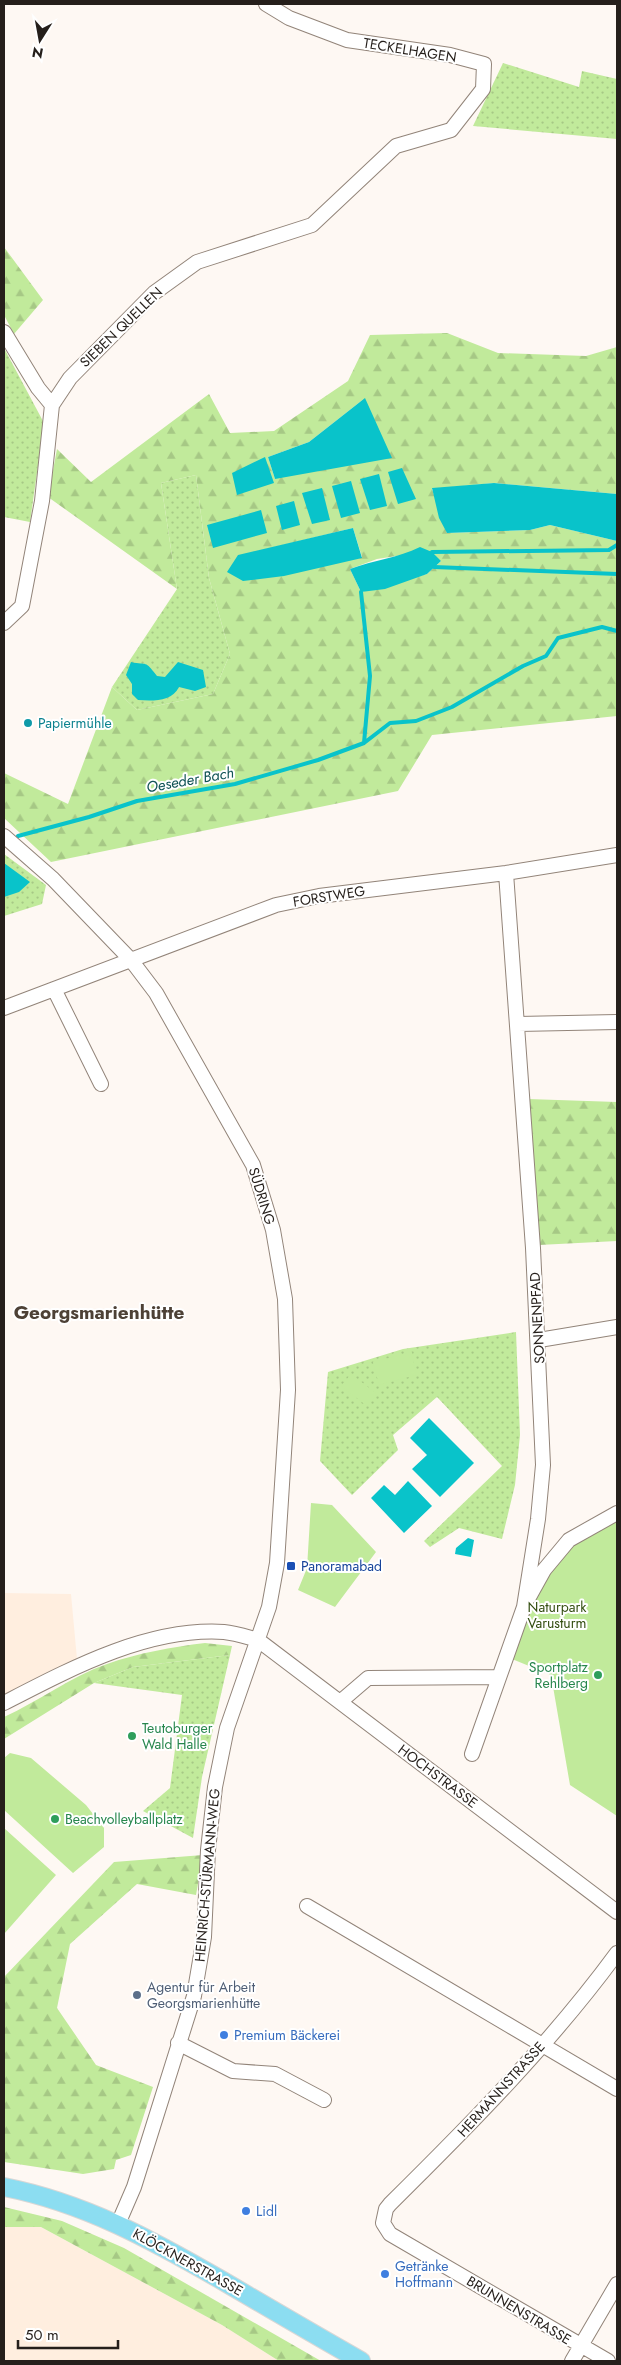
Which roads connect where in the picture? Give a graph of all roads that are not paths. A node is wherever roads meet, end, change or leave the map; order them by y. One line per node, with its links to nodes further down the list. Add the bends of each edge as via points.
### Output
1 (266, 4): 2 (street, TECKELHAGEN, via 289,18 347,40 450,55 484,64 483,89)
2 (451, 130): 4 (street, SIEBEN QUELLEN, via 396,146 312,225 197,262 154,293 70,378)
3 (4, 332): 4 (street, via 38,388)
4 (52, 404): 5 (street, SIEBEN QUELLEN, via 42,501 22,606)
5 (4, 623)
6 (4, 836): 9 (street, SÜDRING, via 52,879)
7 (617, 855): 8 (street, FORSTWEG)
8 (506, 872): 9 (street, FORSTWEG, via 319,896 276,905); 13 (street, SONNENPFAD)
9 (131, 960): 10 (street, FORSTWEG); 19 (street, SÜDRING, via 161,1001 253,1165 274,1238 285,1299 288,1390 277,1563 269,1607)
10 (54, 988): 11 (street, FORSTWEG); 14 (street)
11 (4, 1008)
12 (617, 1022): 13 (street)
13 (518, 1024): 16 (street, SONNENPFAD)
14 (102, 1084)
15 (617, 1327): 16 (street)
16 (539, 1340): 18 (street, SONNENPFAD, via 543,1465)
17 (617, 1513): 18 (street, via 569,1540 544,1570)
18 (524, 1607): 20 (street, SONNENPFAD)
19 (258, 1640): 21 (street, HOCHSTRASSE); 22 (street, via 207,1631 154,1640 119,1649); 27 (street, HEINRICH-STÜRMANN-WEG, via 227,1728 214,1787 204,1937 194,1996)
20 (499, 1678): 21 (street, via 368,1678); 23 (street, SONNENPFAD)
21 (340, 1702): 25 (street, HOCHSTRASSE)
22 (4, 1703)
23 (472, 1754)
24 (307, 1906): 28 (street)
25 (617, 1912)
26 (617, 1953): 28 (street, HERMANNSTRASSE, via 588,1992)
27 (178, 2044): 30 (street, via 233,2071 275,2074); 33 (street, HEINRICH-STÜRMANN-WEG, via 134,2187)
28 (540, 2045): 29 (street); 32 (street, HERMANNSTRASSE, via 470,2125 390,2204)
29 (617, 2089)
30 (324, 2100)
31 (4, 2187): 33 (main road, KLÖCKNERSTRASSE, via 58,2201)
32 (383, 2223): 35 (street, BRUNNENSTRASSE, via 390,2234)
33 (118, 2224): 36 (main road, KLÖCKNERSTRASSE)
34 (617, 2284): 35 (street)
35 (581, 2346): 37 (street); 38 (street, BRUNNENSTRASSE)
36 (361, 2361)
37 (572, 2361)
38 (608, 2361)

